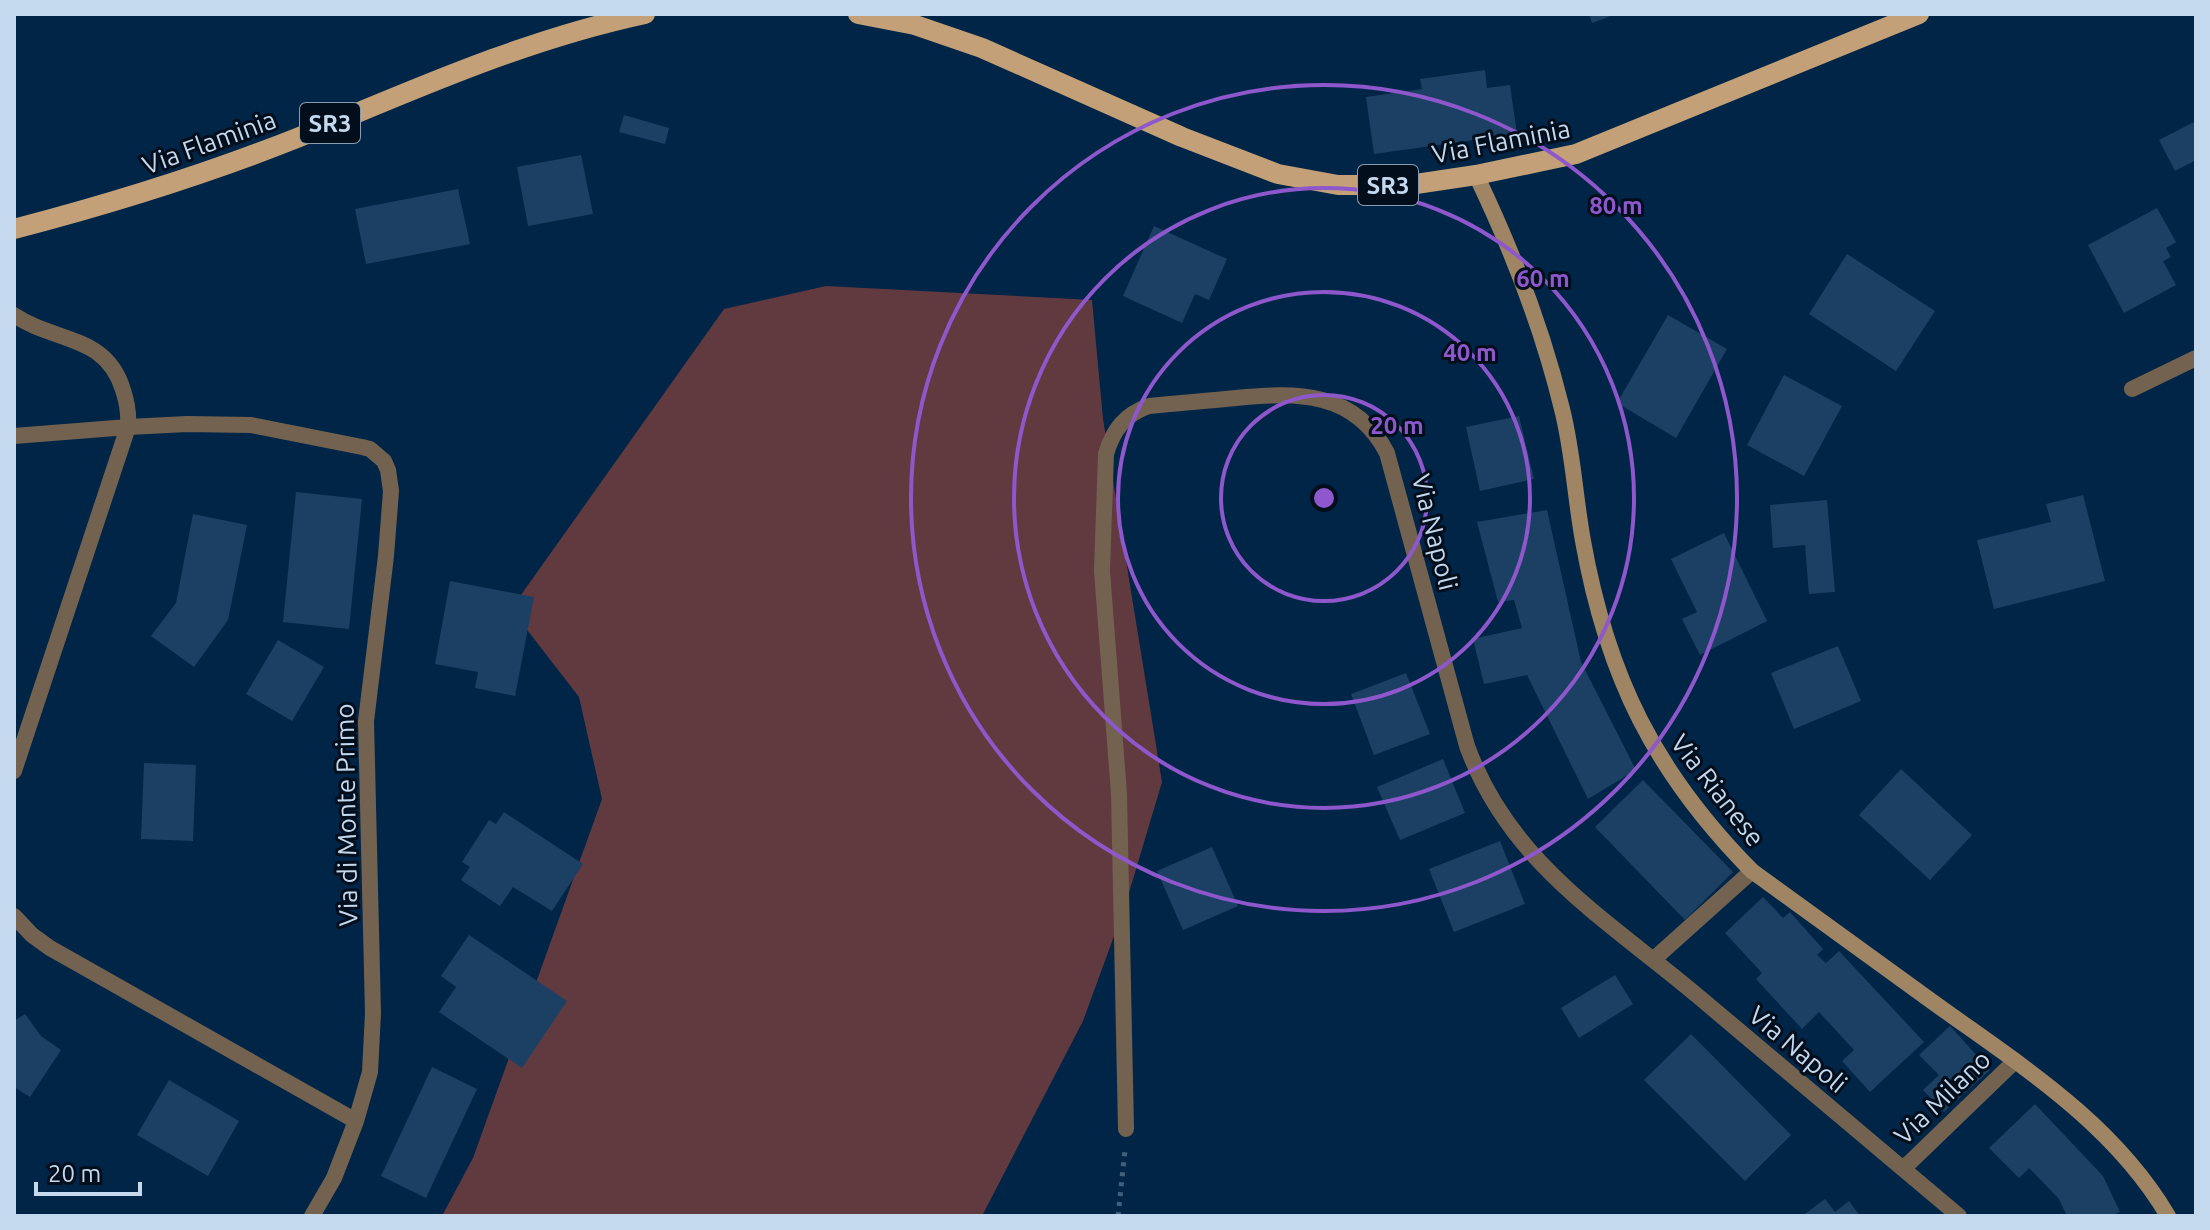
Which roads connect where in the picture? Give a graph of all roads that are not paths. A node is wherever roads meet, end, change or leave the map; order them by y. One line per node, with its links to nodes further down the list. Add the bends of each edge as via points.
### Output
1 (645, 14): 5 (main road, Via Flaminia / SR3, via 502,55 181,181)
2 (858, 14): 4 (main road, Via Flaminia / SR3, via 915,25 982,48 1278,174 1338,185 1416,184)
3 (1919, 14): 4 (main road, Via Flaminia / SR3, via 1576,154)
4 (1476, 175): 12 (main road, Via Rianese, via 1516,264 1552,370 1590,573 1623,686 1674,780)
5 (14, 229)
6 (14, 315): 9 (street, via 91,347 111,363 125,398)
7 (2196, 358): 8 (street)
8 (2132, 389)
9 (128, 427): 10 (street); 11 (street); 16 (street, Via di Monte Primo, via 251,425 370,449 388,470 386,556 366,721 370,1072)
10 (14, 436)
11 (14, 771)
12 (1752, 871): 14 (street); 15 (main road, Via Rianese)
13 (14, 916): 16 (street, via 50,948)
14 (1654, 959): 17 (street, Via Napoli, via 1554,879 1511,828 1480,777 1453,702 1392,464 1374,430 1350,410 1293,394 1140,409 1122,421 1106,454 1102,541 1120,808); 18 (street, Via Napoli)
15 (2015, 1061): 18 (street, Via Milano); 21 (main road, Via Rianese, via 2099,1129)
16 (356, 1121): 19 (street, Via di Monte Primo)
17 (1126, 1129)
18 (1903, 1169): 20 (street, Via Napoli)
19 (312, 1216)
20 (1959, 1216)
21 (2168, 1216)

